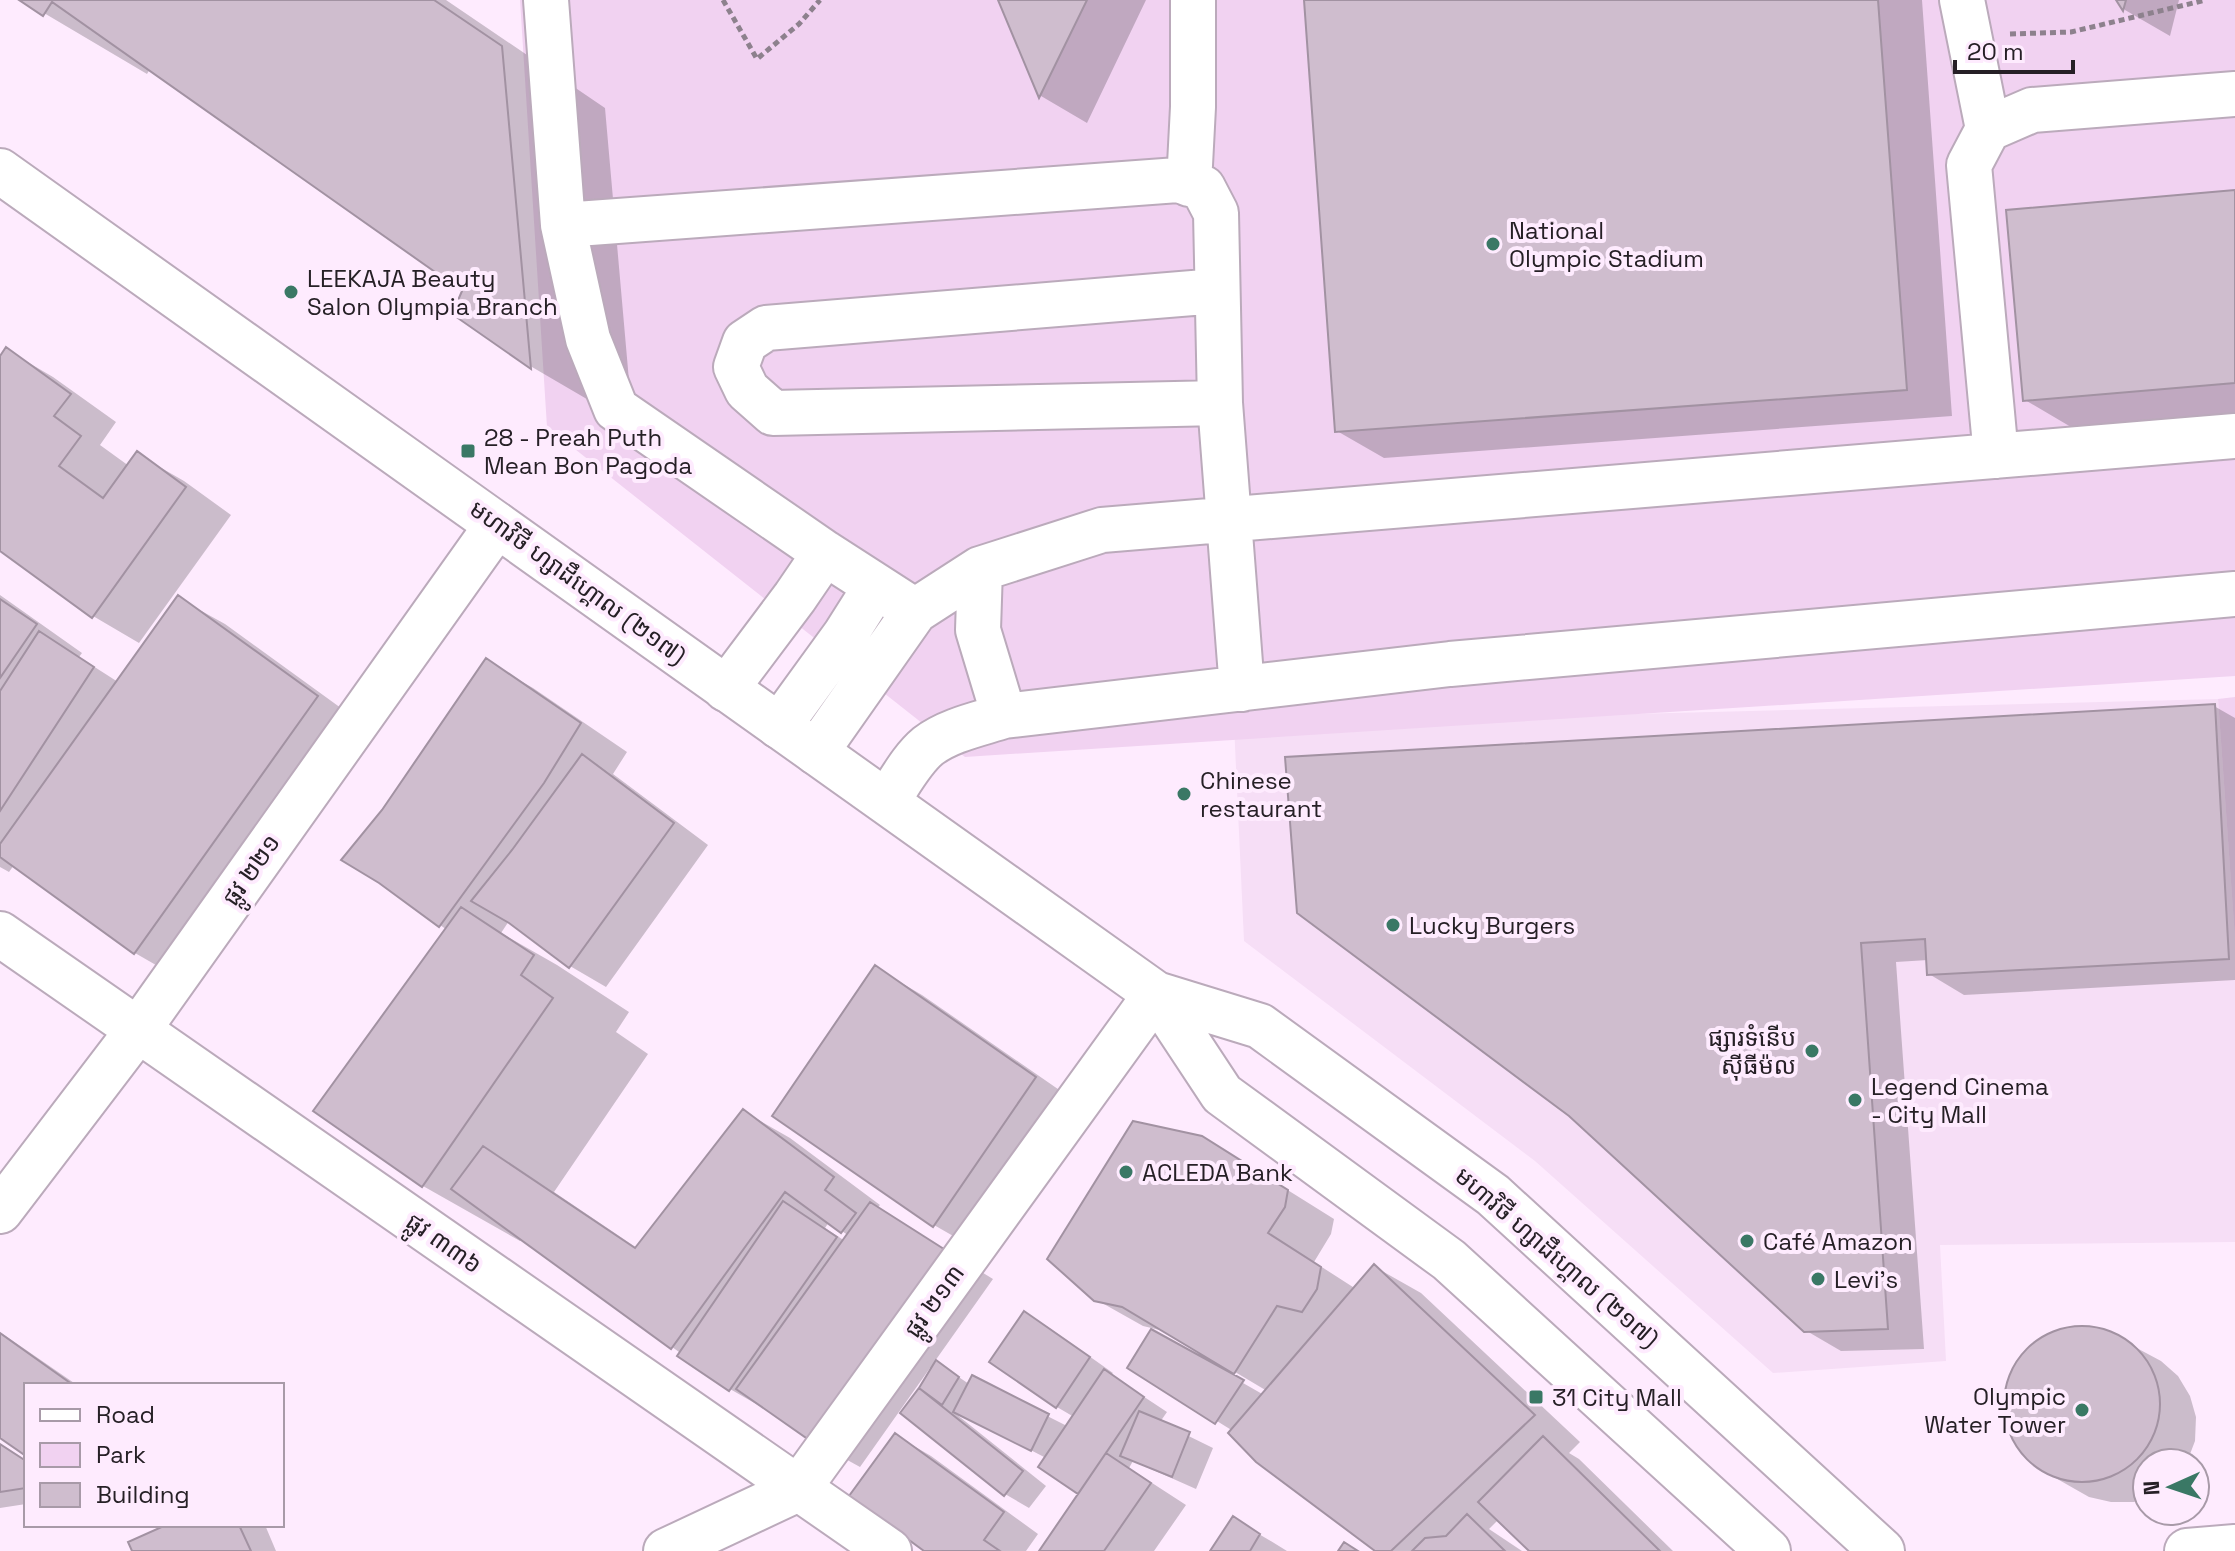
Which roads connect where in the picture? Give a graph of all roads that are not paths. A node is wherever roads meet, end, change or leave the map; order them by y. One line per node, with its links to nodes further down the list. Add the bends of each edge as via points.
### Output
1 (546, 0): 8 (main road)
2 (1193, 0): 7 (main road)
3 (1965, 18): 5 (main road)
4 (2235, 94): 5 (main road, via 2032,110)
5 (1988, 129): 12 (main road, via 1969,165)
6 (0, 171): 14 (main road, មហាវិថី ហ្សាដឹហ្គោល (២១៧))
7 (1189, 184): 8 (main road, via 1178,180); 9 (main road, via 1203,188 1216,213)
8 (563, 225): 15 (main road, via 588,339 616,409)
9 (1217, 291): 10 (main road); 10 (main road, via 766,328 745,342 736,367 747,390 773,413)
10 (1220, 403): 13 (main road)
11 (2235, 436): 12 (main road)
12 (1996, 456): 13 (main road)
13 (1228, 521): 16 (main road, via 1102,530); 21 (main road)
14 (497, 525): 20 (main road, មហាវិថី ហ្សាដឹហ្គោល (២១៧)); 28 (main road, ផ្លូវ ២២១)
15 (825, 553): 17 (main road); 20 (main road)
16 (980, 569): 19 (main road); 22 (main road, via 978,630)
17 (876, 586): 19 (main road); 23 (main road)
18 (2235, 594): 21 (main road, via 1450,664)
19 (915, 611): 24 (main road)
20 (726, 689): 23 (main road, មហាវិថី ហ្សាដឹហ្គោល (២១៧))
21 (1242, 689): 22 (main road)
22 (1004, 716): 25 (main road, via 928,746)
23 (779, 726): 24 (main road, មហាវិថី ហ្សាដឹហ្គោល (២១៧))
24 (816, 752): 25 (main road, មហាវិថី ហ្សាដឹហ្គោល (២១៧))
25 (887, 801): 27 (main road, មហាវិថី ហ្សាដឹហ្គោល (២១៧))
26 (0, 934): 28 (main road, ផ្លូវ ៣៣៦)
27 (1156, 994): 30 (main road, ផ្លូវ ២១៣); 34 (main road, មហាវិថី ហ្សាដឹហ្គោល (២១៧), via 1222,1094 1449,1260); 35 (main road, មហាវិថី ហ្សាដឹហ្គោល (២១៧), via 1260,1026 1493,1195)
28 (138, 1030): 29 (main road, ផ្លូវ ២២១); 30 (main road, ផ្លូវ ៣៣៦)
29 (0, 1211)
30 (798, 1489): 32 (main road, ផ្លូវ ២១៣); 33 (main road, ផ្លូវ ៣៣៦)
31 (2235, 1547): 36 (main road)
32 (666, 1551)
33 (889, 1551)
34 (1768, 1551)
35 (1882, 1551)
36 (2187, 1551)

